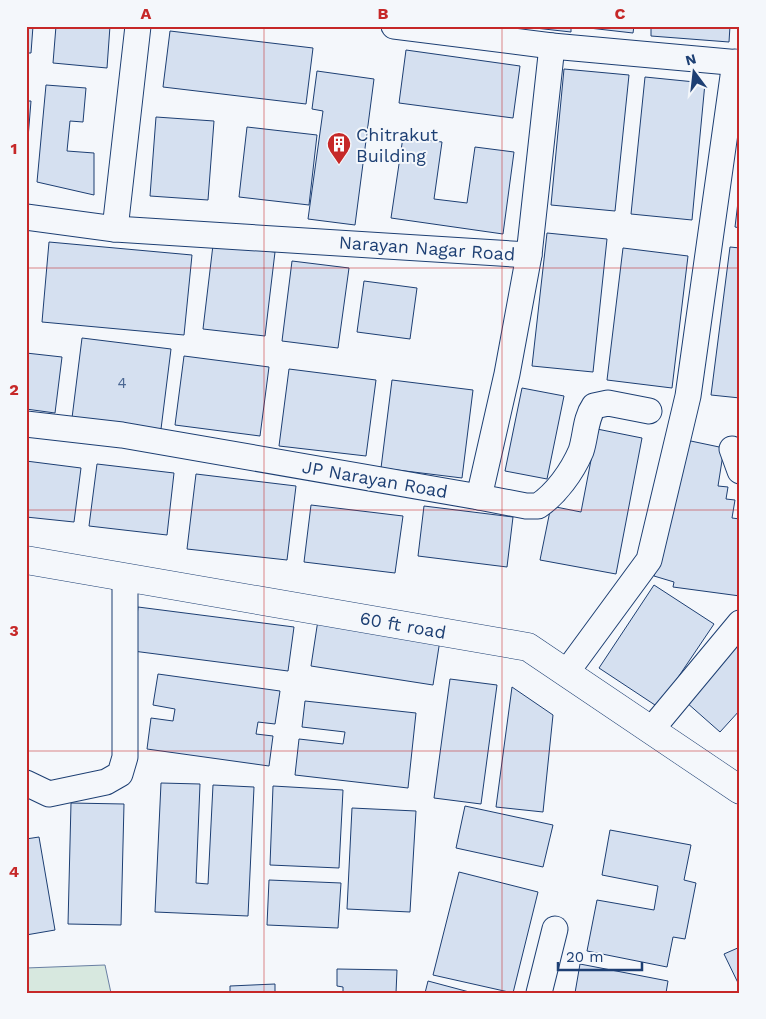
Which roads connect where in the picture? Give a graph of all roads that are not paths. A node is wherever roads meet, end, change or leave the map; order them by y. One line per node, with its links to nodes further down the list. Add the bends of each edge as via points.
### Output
1 (138, 26): 6 (street)
2 (394, 26): 3 (street)
3 (552, 46): 4 (street); 7 (street, Narayan Nagar Road)
4 (737, 63): 14 (street, via 688,396 649,560)
5 (26, 217): 6 (street, Narayan Nagar Road)
6 (115, 229): 7 (street, Narayan Nagar Road)
7 (529, 255): 10 (street)
8 (649, 411): 10 (street, JP Narayan Road, via 608,403 594,406 581,451 564,481 538,506)
9 (26, 424): 10 (street, JP Narayan Road, via 122,435)
10 (479, 498)
11 (26, 560): 12 (street, 60 ft road)
12 (125, 577): 14 (street, 60 ft road, via 528,647); 16 (street, via 125,757 120,774 106,782 49,794)
13 (740, 623): 15 (street)
14 (566, 673): 15 (street, 60 ft road)
15 (651, 730): 17 (street, 60 ft road)
16 (26, 784)
17 (740, 790)
18 (554, 929): 19 (street)
19 (539, 993)

